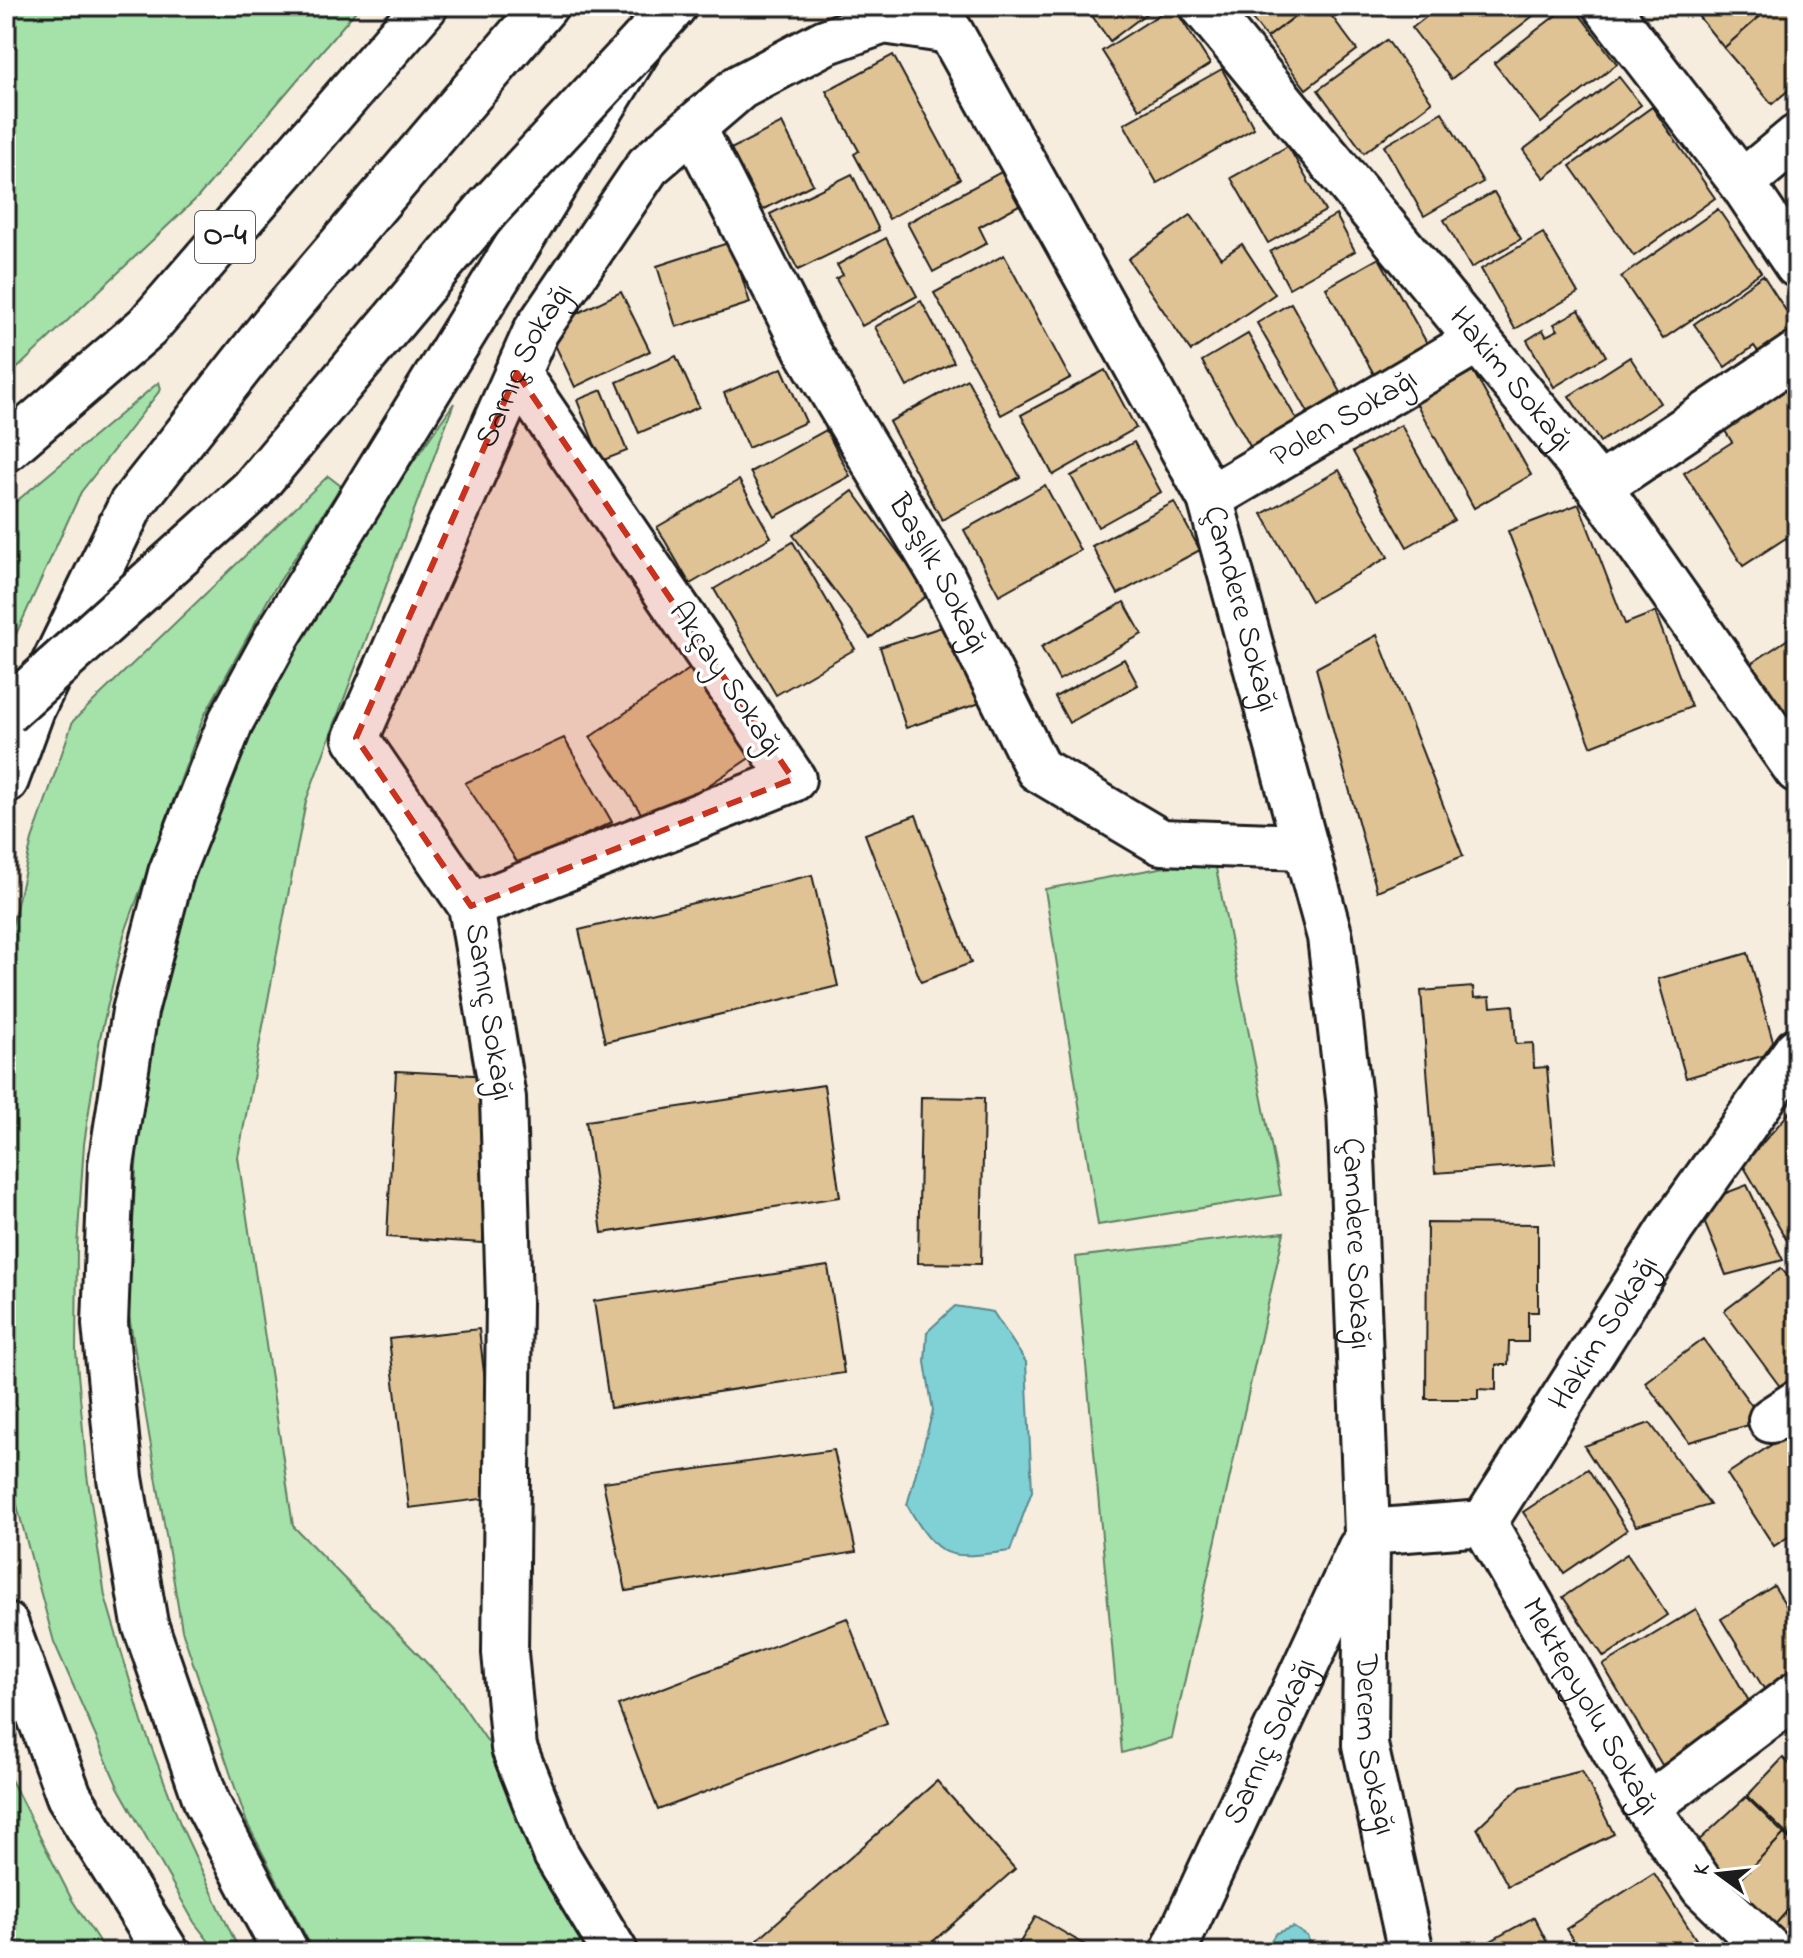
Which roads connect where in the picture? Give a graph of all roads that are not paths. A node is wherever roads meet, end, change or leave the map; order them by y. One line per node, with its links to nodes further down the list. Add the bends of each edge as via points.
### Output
1 (425, 6): 14 (main road, O-4, via 147,327)
2 (545, 6): 19 (main road, via 273,325 131,505 32,709)
3 (674, 6): 6 (main road)
4 (1203, 6): 11 (main road, Hakim Sokağı)
5 (1606, 6): 9 (main road)
6 (643, 41): 17 (main road, bridge, via 488,208 252,490); 30 (main road, bridge, via 231,721 171,873 135,1011 114,1149 105,1324 120,1478 145,1624 207,1803)
7 (694, 129): 13 (main road, Sarnıç Sokağı, via 648,166 536,331); 16 (main road, Çamdere Sokağı, via 740,87 825,42 884,21 950,31); 20 (main road, Başlık Sokağı, via 807,350 942,576 1038,769 1161,842)
8 (1797, 137): 9 (main road)
9 (1742, 183): 10 (main road)
10 (1797, 265)
11 (1478, 340): 15 (main road, Hakim Sokağı); 16 (main road, Polen Sokağı)
12 (1797, 354): 15 (main road)
13 (517, 373): 21 (main road, Sarnıç Sokağı, via 356,738); 21 (main road, Akçay Sokağı, via 793,779)
14 (6, 449)
15 (1599, 487): 18 (main road, Hakim Sokağı)
16 (1210, 498): 20 (main road, Çamdere Sokağı)
17 (6, 712)
18 (1797, 770)
19 (6, 780)
20 (1305, 847): 24 (main road, Çamdere Sokağı, via 1330,937 1350,1107)
21 (471, 906): 31 (main road, Sarnıç Sokağı, via 503,1098 509,1302 505,1653 514,1748 556,1854)
22 (1797, 1050): 23 (main road, Hakim Sokağı, via 1672,1227)
23 (1484, 1523): 24 (main road); 27 (main road, Mektepyolu Sokağı)
24 (1367, 1532): 32 (main road, Sarnıç Sokağı); 33 (main road, Derem Sokağı, via 1365,1745)
25 (6, 1625): 29 (main road, via 69,1796)
26 (1797, 1694): 27 (main road)
27 (1647, 1807): 28 (main road, Mektepyolu Sokağı, via 1703,1887)
28 (1755, 1948)
29 (166, 1952)
30 (286, 1952)
31 (615, 1952)
32 (1173, 1952)
33 (1411, 1952)

